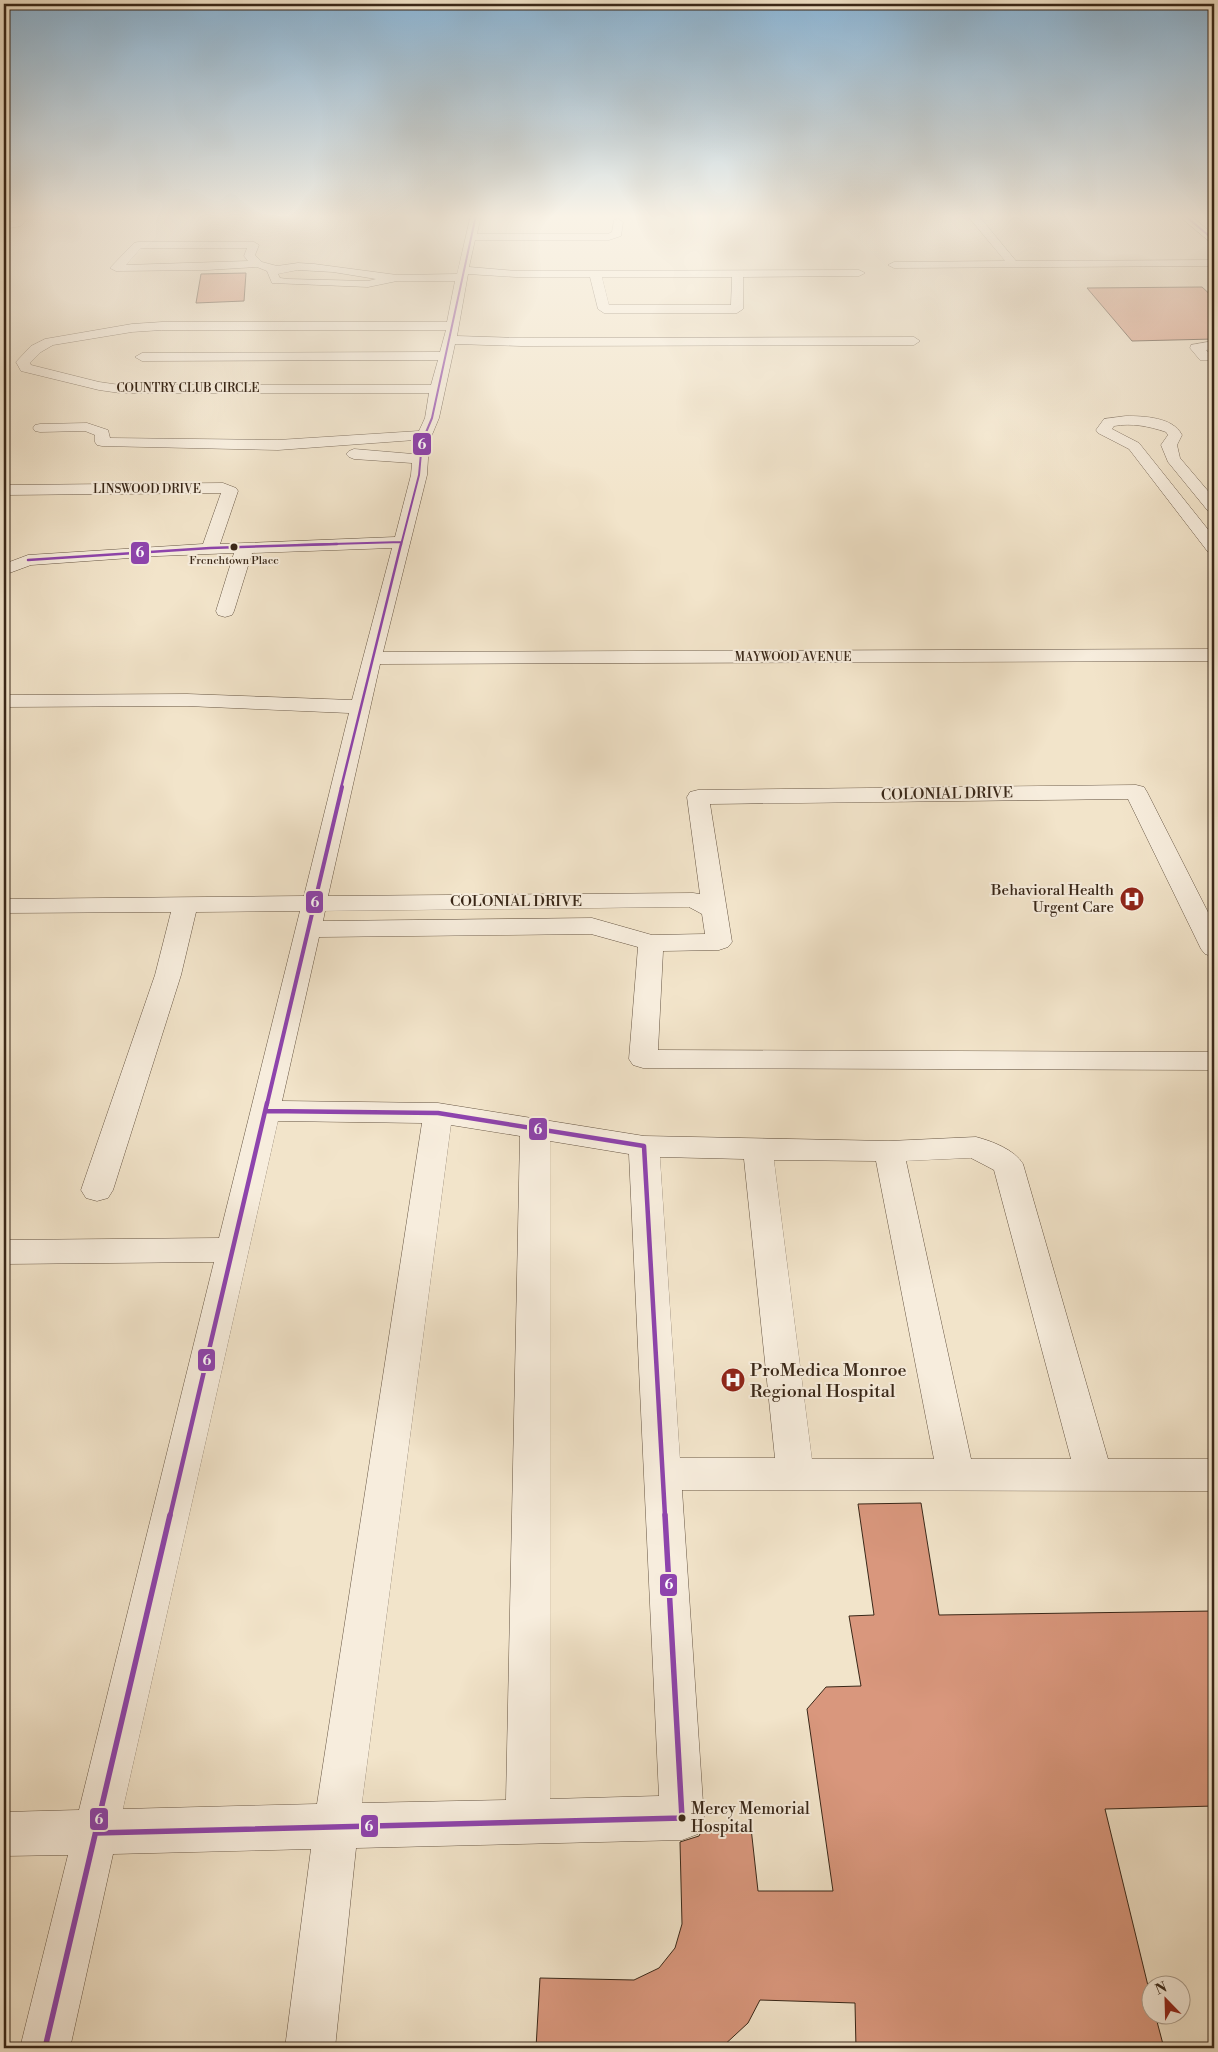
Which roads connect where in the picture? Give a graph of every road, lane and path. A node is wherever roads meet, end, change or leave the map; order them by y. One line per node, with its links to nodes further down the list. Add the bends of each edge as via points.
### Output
1 (456, 311): 2 (street)
2 (450, 341): 3 (street); 5 (street); 7 (street); 7 (street, COUNTRY CLUB CIRCLE, via 162,326 50,342 36,349 23,362 26,368 120,389)
3 (914, 341)
4 (1214, 345): 6 (street, via 1196,348)
5 (142, 357)
6 (1205, 357)
7 (437, 389): 11 (street)
8 (346, 424): 10 (street)
9 (40, 428): 10 (street, via 87,427 103,433 102,442 278,445)
10 (345, 440): 11 (street)
11 (423, 447): 12 (street, via 354,454); 15 (street)
12 (235, 457)
13 (4, 490): 17 (street, LINSWOOD DRIVE, via 223,488 230,491)
14 (1214, 508): 18 (street, via 1173,459 1169,445 1175,435 1172,428 1130,419 1109,422 1103,430 1134,446)
15 (402, 542): 16 (street); 24 (street)
16 (245, 547): 17 (street); 22 (street)
17 (210, 548): 20 (street)
18 (1214, 548)
19 (4, 553): 20 (street)
20 (28, 560): 21 (street)
21 (4, 570)
22 (225, 611)
23 (1214, 655): 24 (street, MAYWOOD AVENUE)
24 (372, 658): 26 (street)
25 (4, 701): 26 (street, via 187,700)
26 (360, 707): 30 (street)
27 (185, 905): 28 (street); 30 (street); 40 (street, via 168,975)
28 (4, 906)
29 (715, 911): 30 (street, COLONIAL DRIVE, via 693,900); 31 (street, COLONIAL DRIVE, via 719,942); 32 (street, COLONIAL DRIVE, via 698,797 1136,792)
30 (311, 916): 31 (street, COLONIAL DRIVE, via 592,926); 34 (street)
31 (651, 943): 33 (street, via 643,1059)
32 (1214, 949)
33 (1214, 1061)
34 (266, 1112): 35 (street); 41 (street)
35 (438, 1114): 36 (street); 49 (street)
36 (535, 1129): 37 (street); 48 (street)
37 (644, 1146): 38 (street); 43 (street)
38 (758, 1148): 39 (street); 44 (street)
39 (889, 1151): 45 (street); 46 (street, via 976,1147 1008,1164)
40 (97, 1190)
41 (233, 1250): 42 (street); 50 (street)
42 (4, 1252)
43 (663, 1474): 44 (street); 48 (street, via 682,1818)
44 (795, 1474): 45 (street)
45 (956, 1474): 46 (street)
46 (1094, 1475): 47 (street)
47 (1214, 1475)
48 (528, 1822): 49 (street)
49 (336, 1828): 50 (street); 53 (street)
50 (96, 1833): 51 (street); 52 (street)
51 (4, 1834)
52 (45, 2048)
53 (310, 2048)

